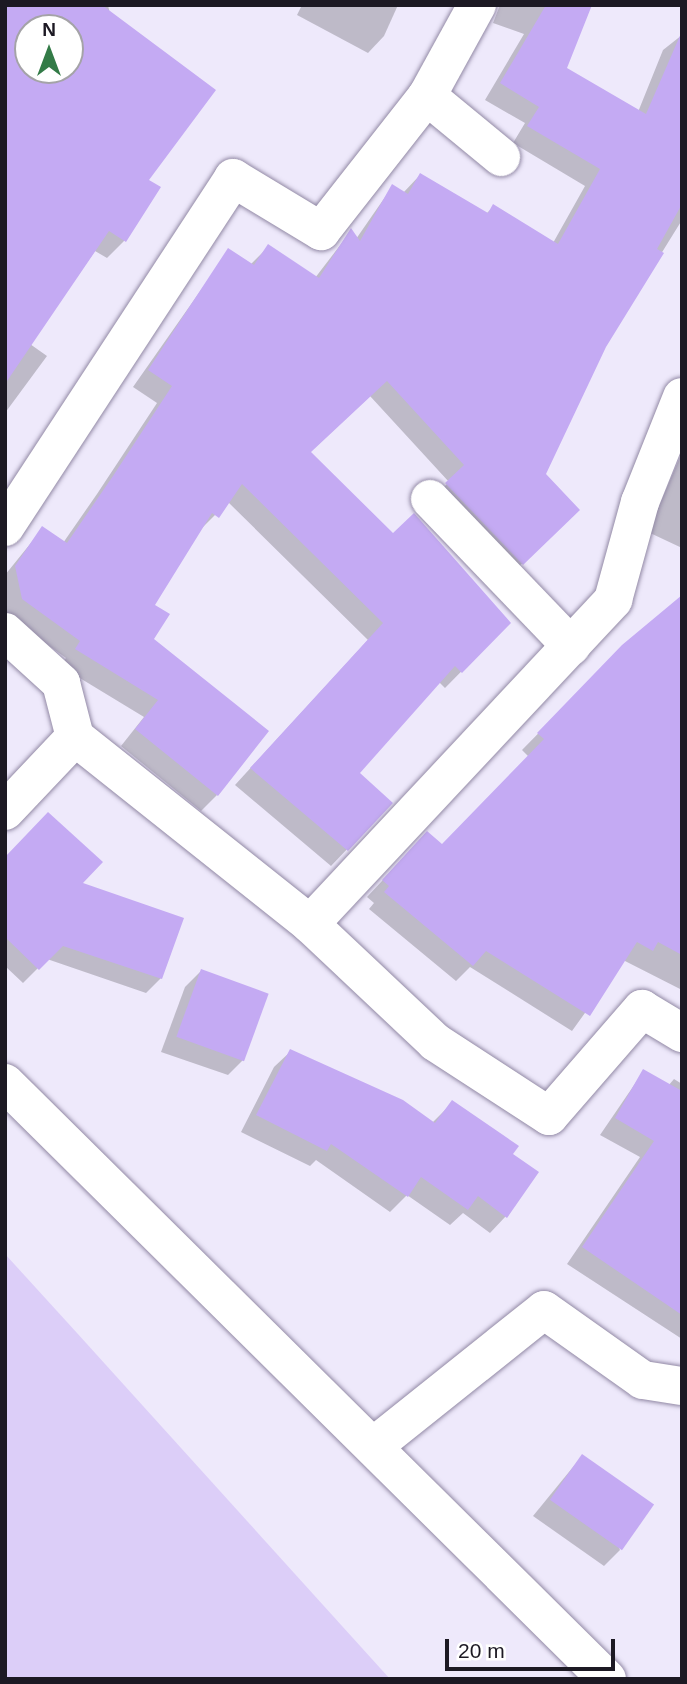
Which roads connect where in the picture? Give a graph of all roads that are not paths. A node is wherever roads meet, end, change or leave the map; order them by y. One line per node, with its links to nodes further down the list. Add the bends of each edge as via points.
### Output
1 (477, 5): 2 (street)
2 (427, 96): 3 (street); 6 (street, via 321,231 233,178)
3 (501, 157)
4 (682, 397): 8 (street, via 640,502 613,600)
5 (430, 499): 8 (street)
6 (5, 527)
7 (5, 632): 9 (street, via 61,683)
8 (571, 646): 11 (street)
9 (75, 737): 10 (street); 11 (street)
10 (5, 811)
11 (310, 924): 12 (street, via 435,1042 549,1116 642,1009)
12 (682, 1033)
13 (5, 1083): 15 (street)
14 (682, 1385): 15 (street, via 643,1380 544,1310)
15 (375, 1445): 16 (street)
16 (607, 1679)

